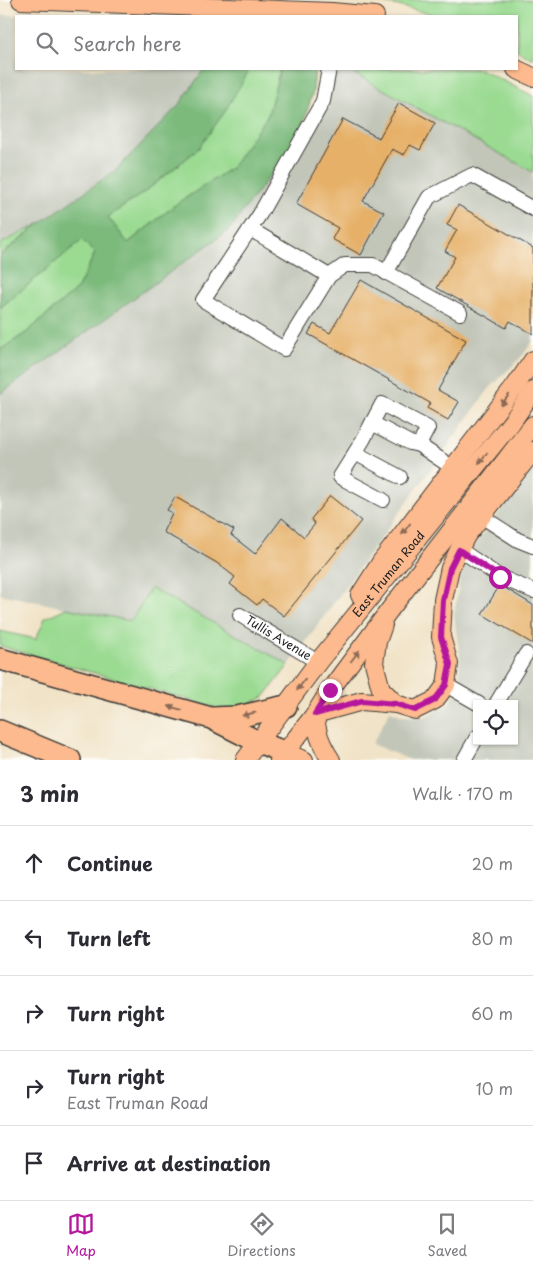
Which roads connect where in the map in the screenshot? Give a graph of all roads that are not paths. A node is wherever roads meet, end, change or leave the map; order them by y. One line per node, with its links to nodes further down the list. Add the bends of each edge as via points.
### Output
1 (21, 0): 2 (main road)
2 (332, 14): 3 (main road)
3 (354, 15)
4 (329, 70): 8 (street, via 323,101)
5 (518, 70): 6 (main road)
6 (533, 77)
7 (533, 209): 9 (street, via 472,175 429,197)
8 (250, 229): 10 (street); 10 (street, via 203,300 284,349)
9 (386, 273): 10 (street, via 373,265 345,265); 11 (street)
10 (329, 276)
11 (460, 313)
12 (533, 360): 19 (main road, one-way to 19)
13 (533, 391): 30 (main road, East Truman Road, one-way to 30, via 511,423)
14 (372, 423): 16 (street, via 410,443); 16 (street, via 382,404 428,428); 18 (street)
15 (533, 425): 26 (main road, East Truman Road)
16 (419, 444): 19 (street)
17 (533, 452): 22 (main road)
18 (355, 453): 20 (street); 21 (street, via 340,477)
19 (453, 468): 30 (main road, one-way to 30, via 381,562)
20 (400, 477)
21 (383, 500)
22 (481, 516): 23 (street); 24 (main road)
23 (533, 546)
24 (459, 550): 25 (street, via 500,577); 31 (main road, via 450,568 443,600 441,637 450,664)
25 (533, 590)
26 (388, 612): 34 (main road, via 377,642 374,663 381,689); 36 (main road, East Truman Road, one-way to 26)
27 (240, 615): 30 (street, Tullis Avenue)
28 (526, 654): 32 (street)
29 (0, 658): 37 (highway, one-way to 29)
30 (318, 662): 35 (main road, East Truman Road, one-way to 35)
31 (446, 685): 33 (street); 34 (main road, via 435,700 415,710)
32 (498, 700)
33 (473, 701)
34 (396, 704): 36 (main road, via 362,701)
35 (286, 706): 37 (highway, one-way to 37, via 237,717); 39 (main road, East Truman Road)
36 (315, 714): 41 (main road, East Truman Road); 45 (main road, via 316,729)
37 (211, 718): 39 (highway)
38 (0, 731): 42 (highway)
39 (258, 742): 41 (highway); 43 (main road, East Truman Road)
40 (473, 744): 46 (street)
41 (282, 756): 44 (main road)
42 (70, 760)
43 (245, 760)
44 (304, 760)
45 (331, 760)
46 (464, 760)

